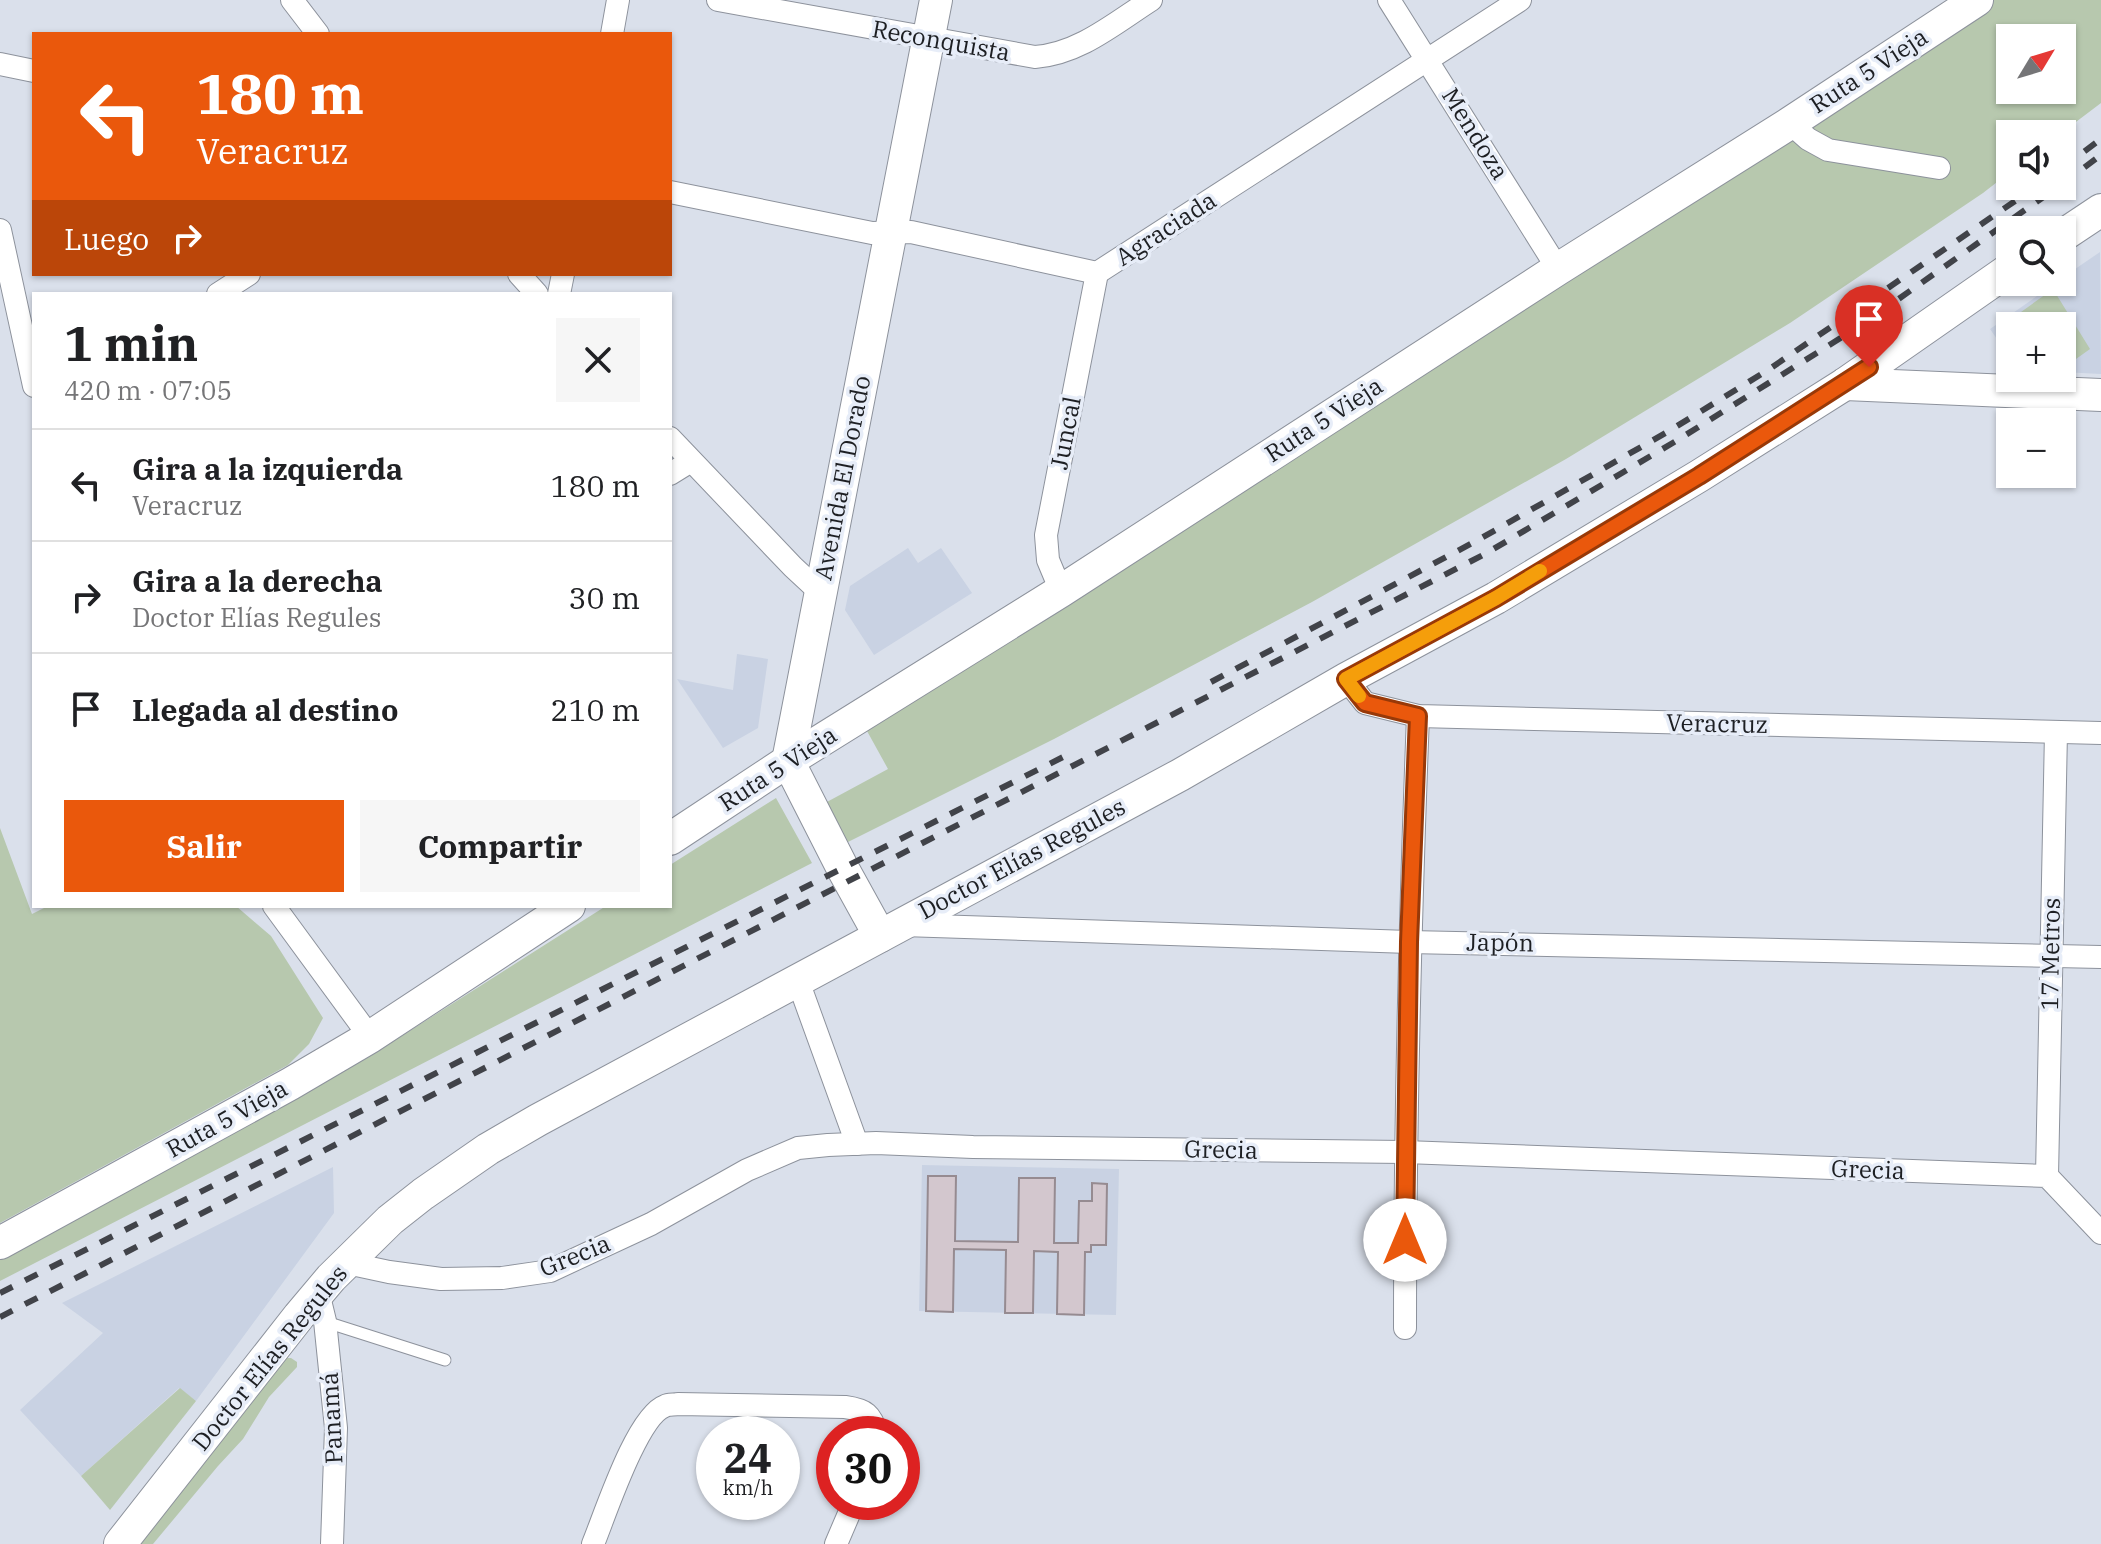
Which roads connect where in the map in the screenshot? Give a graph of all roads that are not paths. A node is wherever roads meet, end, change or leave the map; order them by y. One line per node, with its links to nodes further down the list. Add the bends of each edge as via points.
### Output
1 (292, 0): 9 (street)
2 (618, 0): 10 (street)
3 (718, 0): 11 (street, Reconquista)
4 (936, 0): 11 (street, Avenida El Dorado)
5 (1151, 0): 11 (street, Reconquista, via 1088,41 1050,56)
6 (1389, 0): 12 (street, Mendoza)
7 (1520, 0): 12 (street, Agraciada)
8 (1977, 0): 15 (street, Ruta 5 Vieja)
9 (316, 32)
10 (612, 32)
11 (928, 39): 21 (street, Avenida El Dorado)
12 (1428, 59): 22 (street, Mendoza); 23 (street, Agraciada)
13 (0, 64): 14 (street)
14 (32, 71)
15 (1790, 123): 16 (street, via 1828,150); 22 (street, Ruta 5 Vieja)
16 (1939, 168)
17 (672, 192): 21 (street, Agraciada, via 872,233)
18 (2101, 210): 19 (street)
19 (2076, 227)
20 (0, 230): 29 (street)
21 (890, 232): 23 (street, Agraciada, via 911,232); 36 (street, Avenida El Dorado)
22 (1558, 269): 35 (street, Ruta 5 Vieja)
23 (1097, 273): 35 (street, Juncal, via 1046,535 1048,560)
24 (246, 276): 27 (street)
25 (521, 276): 28 (street)
26 (1996, 279): 30 (street, Doctor Elías Regules)
27 (221, 292)
28 (535, 292)
29 (32, 377)
30 (1845, 384): 31 (street); 37 (street, Doctor Elías Regules, via 1496,598)
31 (2101, 395)
32 (672, 440): 33 (street)
33 (691, 461): 34 (street); 36 (street)
34 (672, 473)
35 (1061, 591): 41 (street, Ruta 5 Vieja)
36 (821, 593): 41 (street, Avenida El Dorado)
37 (1346, 679): 38 (street, Veracruz, via 1365,703); 45 (street, Doctor Elías Regules, via 1180,775)
38 (1418, 716): 39 (street, Veracruz); 46 (street)
39 (2056, 732): 40 (street, Veracruz); 47 (street, 17 Metros)
40 (2101, 733)
41 (788, 761): 42 (street, Ruta 5 Vieja); 45 (street, via 843,869)
42 (672, 838)
43 (275, 908): 50 (street)
44 (566, 908): 50 (street, Ruta 5 Vieja)
45 (890, 930): 46 (street, Japón); 49 (street, Doctor Elías Regules)
46 (1409, 942): 47 (street, Japón); 52 (street)
47 (2051, 956): 48 (street, Japón); 53 (street, 17 Metros)
48 (2101, 957)
49 (798, 981): 51 (street); 56 (street, Doctor Elías Regules, via 488,1149 390,1220)
50 (370, 1037): 55 (street, Ruta 5 Vieja)
51 (857, 1144): 52 (street, Grecia); 56 (street, Grecia, via 798,1148 550,1271 441,1279)
52 (1405, 1152): 53 (street, Grecia); 58 (street)
53 (2047, 1176): 54 (street)
54 (2101, 1233)
55 (0, 1243)
56 (347, 1263): 57 (street, Doctor Elías Regules)
57 (322, 1307): 59 (lane); 62 (street, Doctor Elías Regules); 63 (street, Panamá, via 336,1428)
58 (1405, 1328)
59 (445, 1360)
60 (866, 1416): 64 (street, via 860,1409 845,1407 664,1406 635,1440)
61 (846, 1520): 65 (street)
62 (120, 1544)
63 (332, 1544)
64 (593, 1544)
65 (836, 1544)

